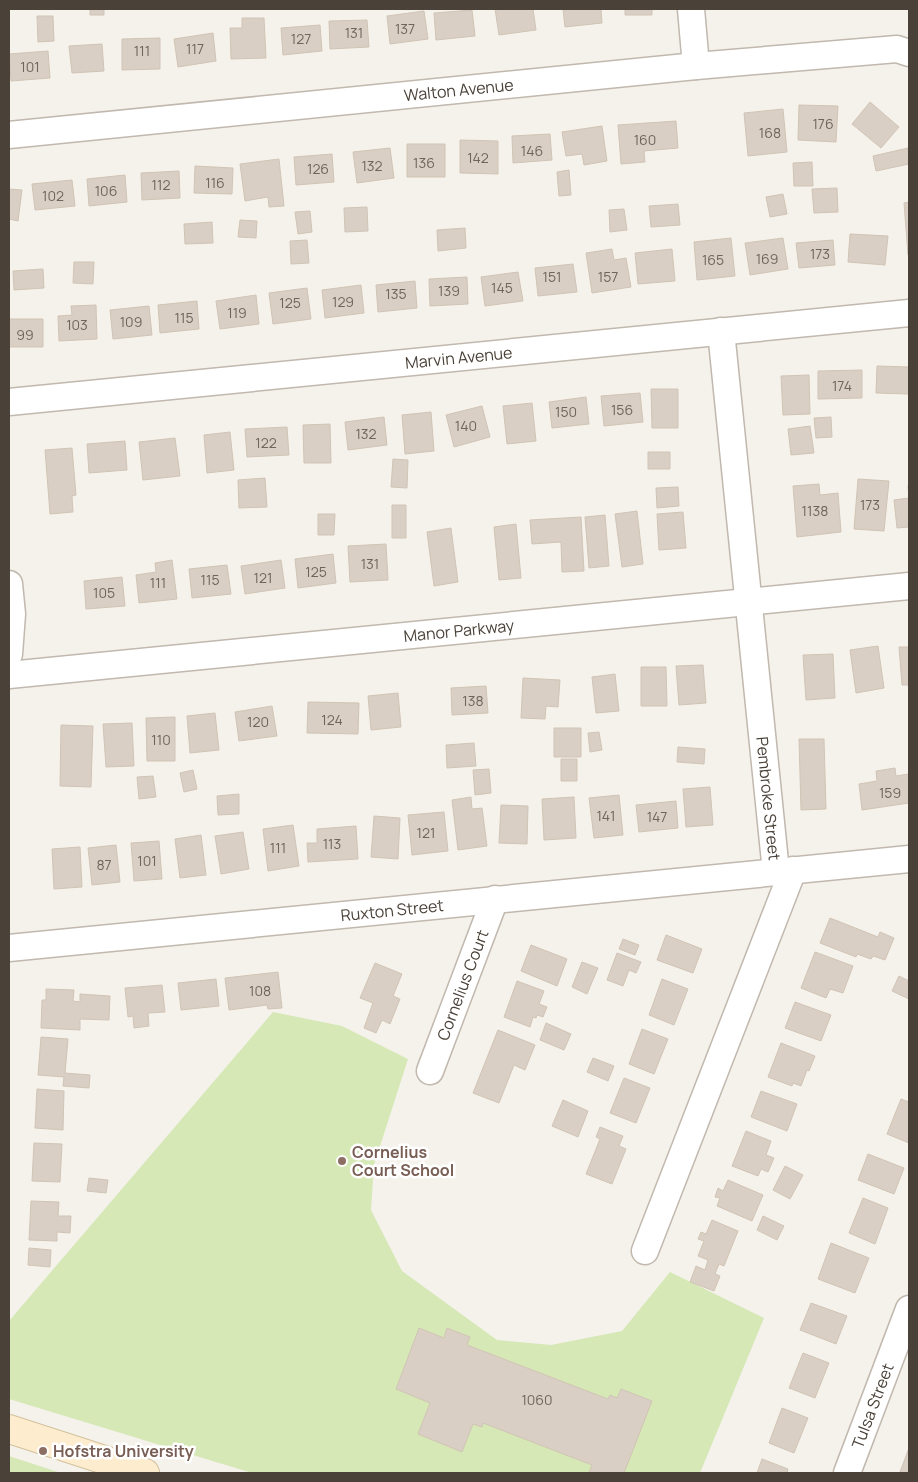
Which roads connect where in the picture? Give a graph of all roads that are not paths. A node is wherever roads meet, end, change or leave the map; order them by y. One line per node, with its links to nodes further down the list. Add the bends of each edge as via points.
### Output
1 (691, 9): 3 (street)
2 (909, 53): 3 (street, Walton Avenue, via 897,48)
3 (696, 66): 4 (street, Walton Avenue)
4 (9, 134)
5 (909, 313): 6 (street, Marvin Avenue)
6 (721, 331): 7 (street, Marvin Avenue); 10 (street, Pembroke Street)
7 (9, 402)
8 (9, 584): 11 (street, via 12,614)
9 (909, 586): 10 (street, Manor Parkway)
10 (749, 602): 12 (street, Manor Parkway); 14 (street, Pembroke Street)
11 (9, 654)
12 (9, 675)
13 (909, 859): 14 (street, Ruxton Street)
14 (785, 871): 15 (street, Ruxton Street); 18 (street, Pembroke Street)
15 (495, 900): 16 (street, Ruxton Street); 17 (street, Cornelius Court)
16 (9, 948)
17 (430, 1071)
18 (645, 1252)
19 (908, 1315): 22 (street, Tulsa Street)
20 (9, 1429): 21 (main road)
21 (145, 1473)
22 (847, 1473)

